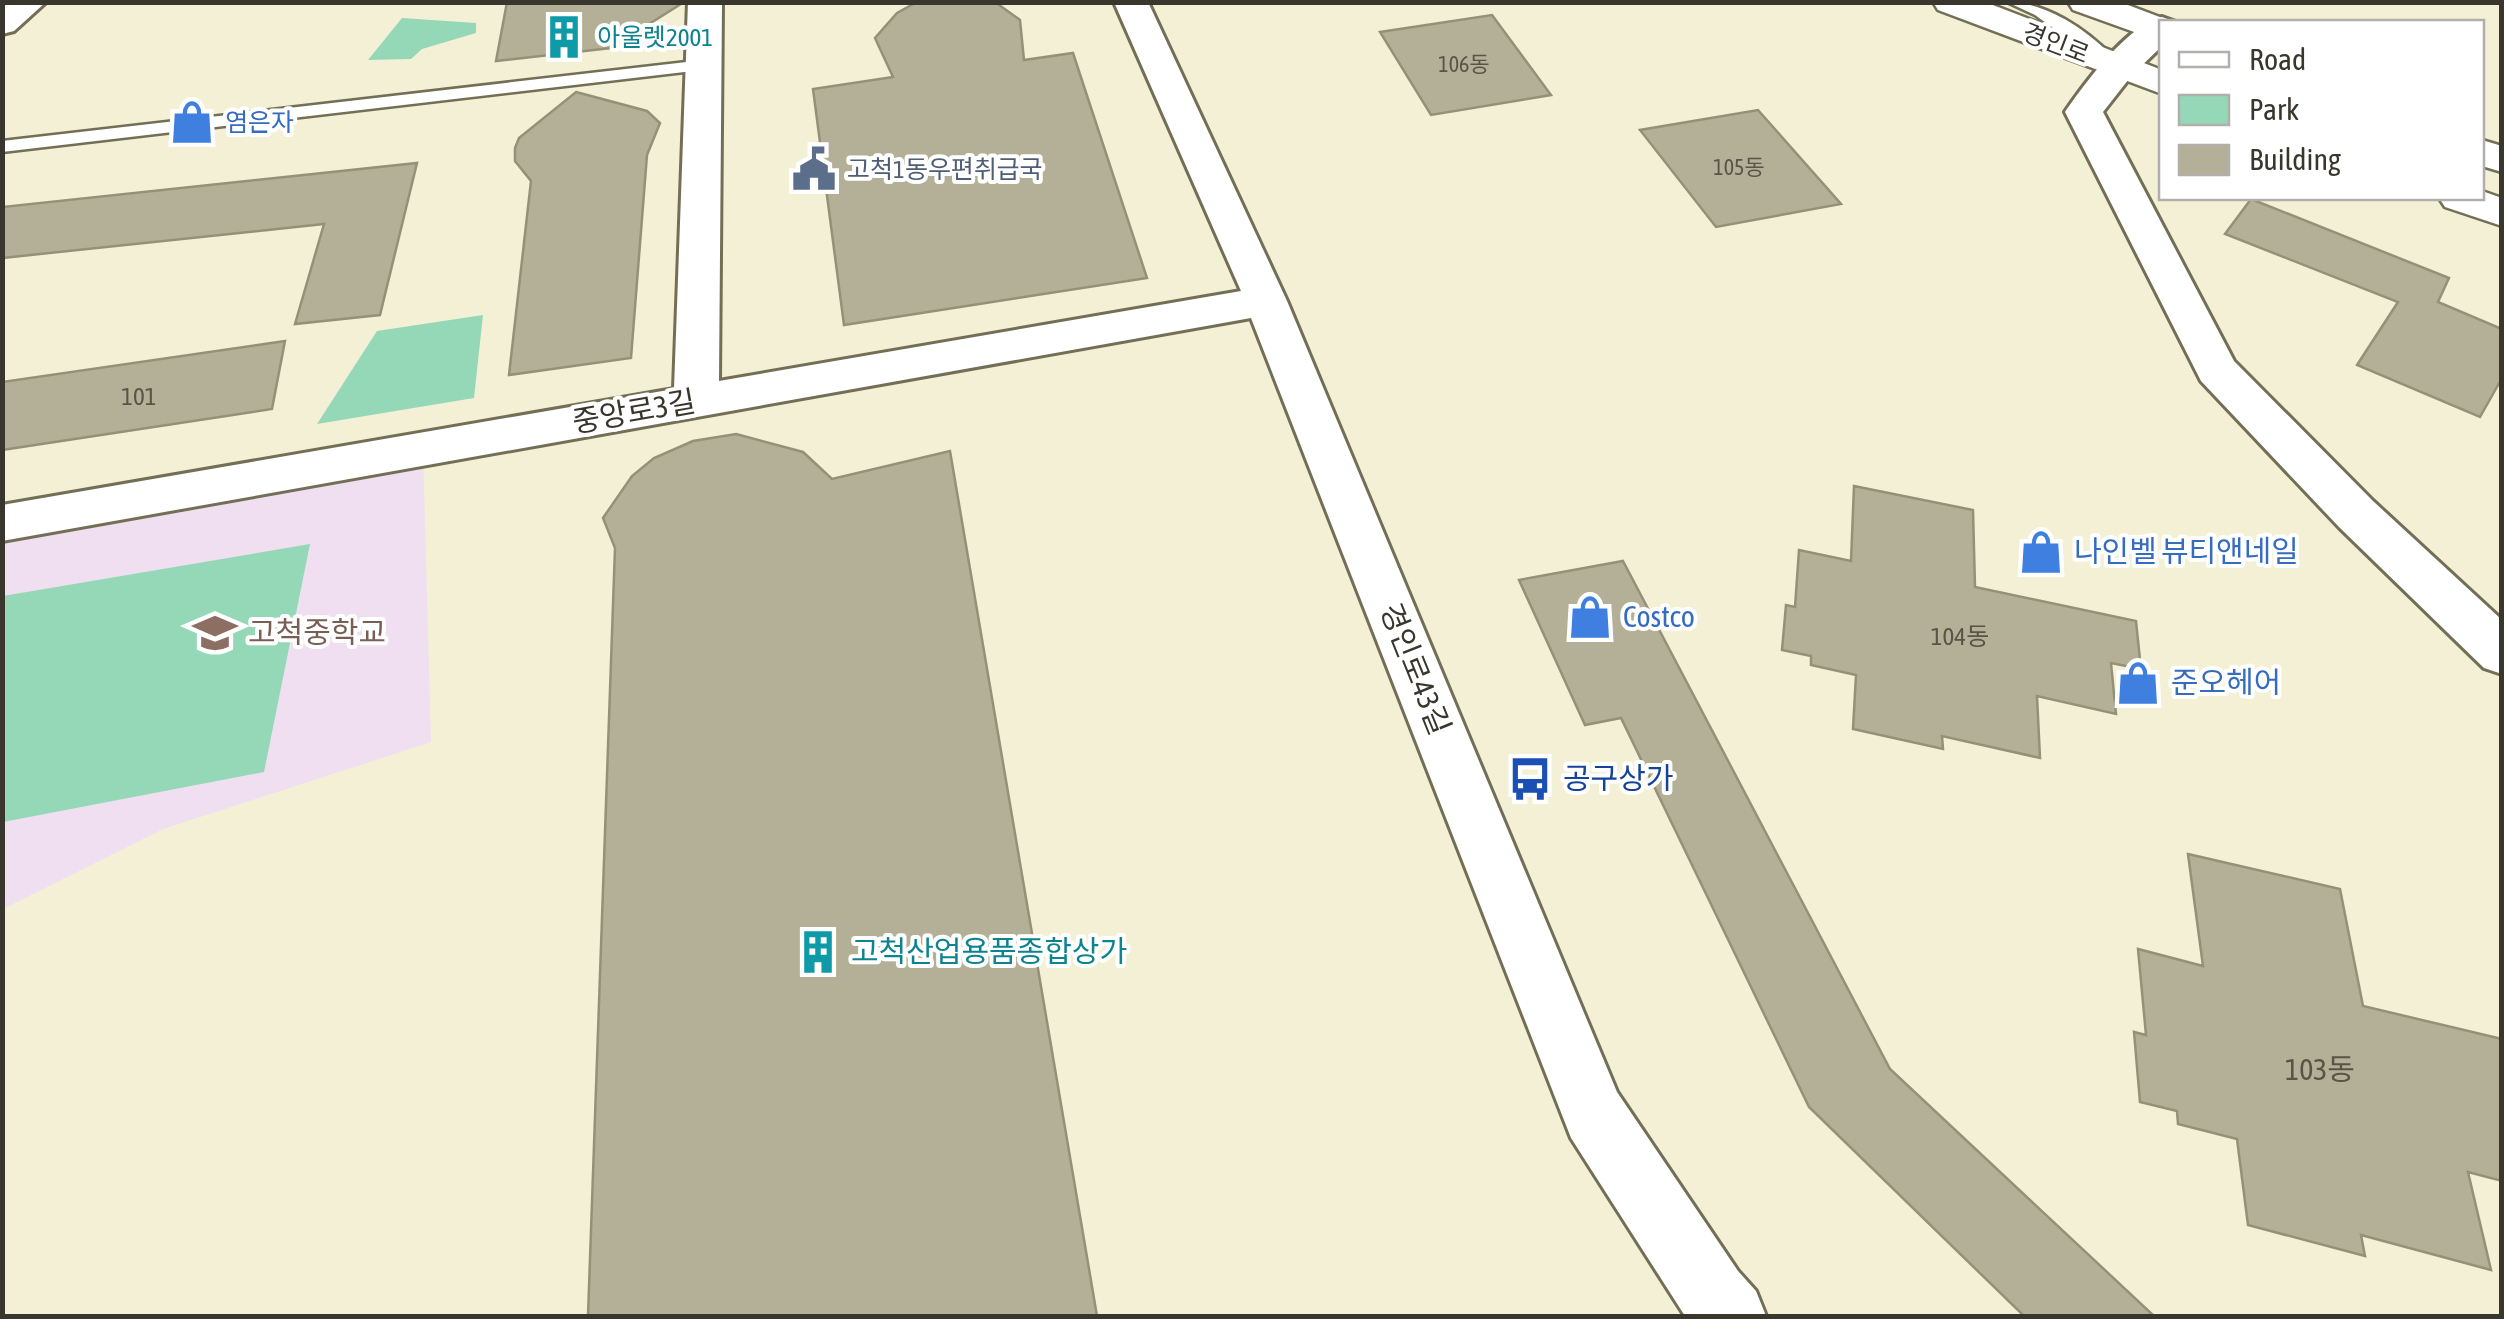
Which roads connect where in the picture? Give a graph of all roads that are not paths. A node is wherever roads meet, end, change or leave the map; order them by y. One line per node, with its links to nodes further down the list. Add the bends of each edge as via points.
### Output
1 (29, 2): 8 (street)
2 (704, 2): 10 (street)
3 (1951, 2): 11 (main road, 경인로)
4 (2015, 2): 11 (lane, via 2041,12)
5 (2086, 2): 7 (main road, 경인로)
6 (1142, 15): 16 (street, 경인로43길)
7 (2159, 20)
8 (2, 24)
9 (2159, 30): 11 (street)
10 (704, 65): 13 (lane); 17 (street)
11 (2120, 67): 12 (main road, 경인로); 19 (street, via 2084,112 2217,370)
12 (2159, 82)
13 (2, 147)
14 (2465, 200): 15 (main road)
15 (2502, 214)
16 (1266, 301): 17 (street, 중앙로3길); 20 (street, 경인로43길, via 1594,1115)
17 (696, 401): 18 (street, 중앙로3길)
18 (2, 523)
19 (2502, 653)
20 (1731, 1316)

